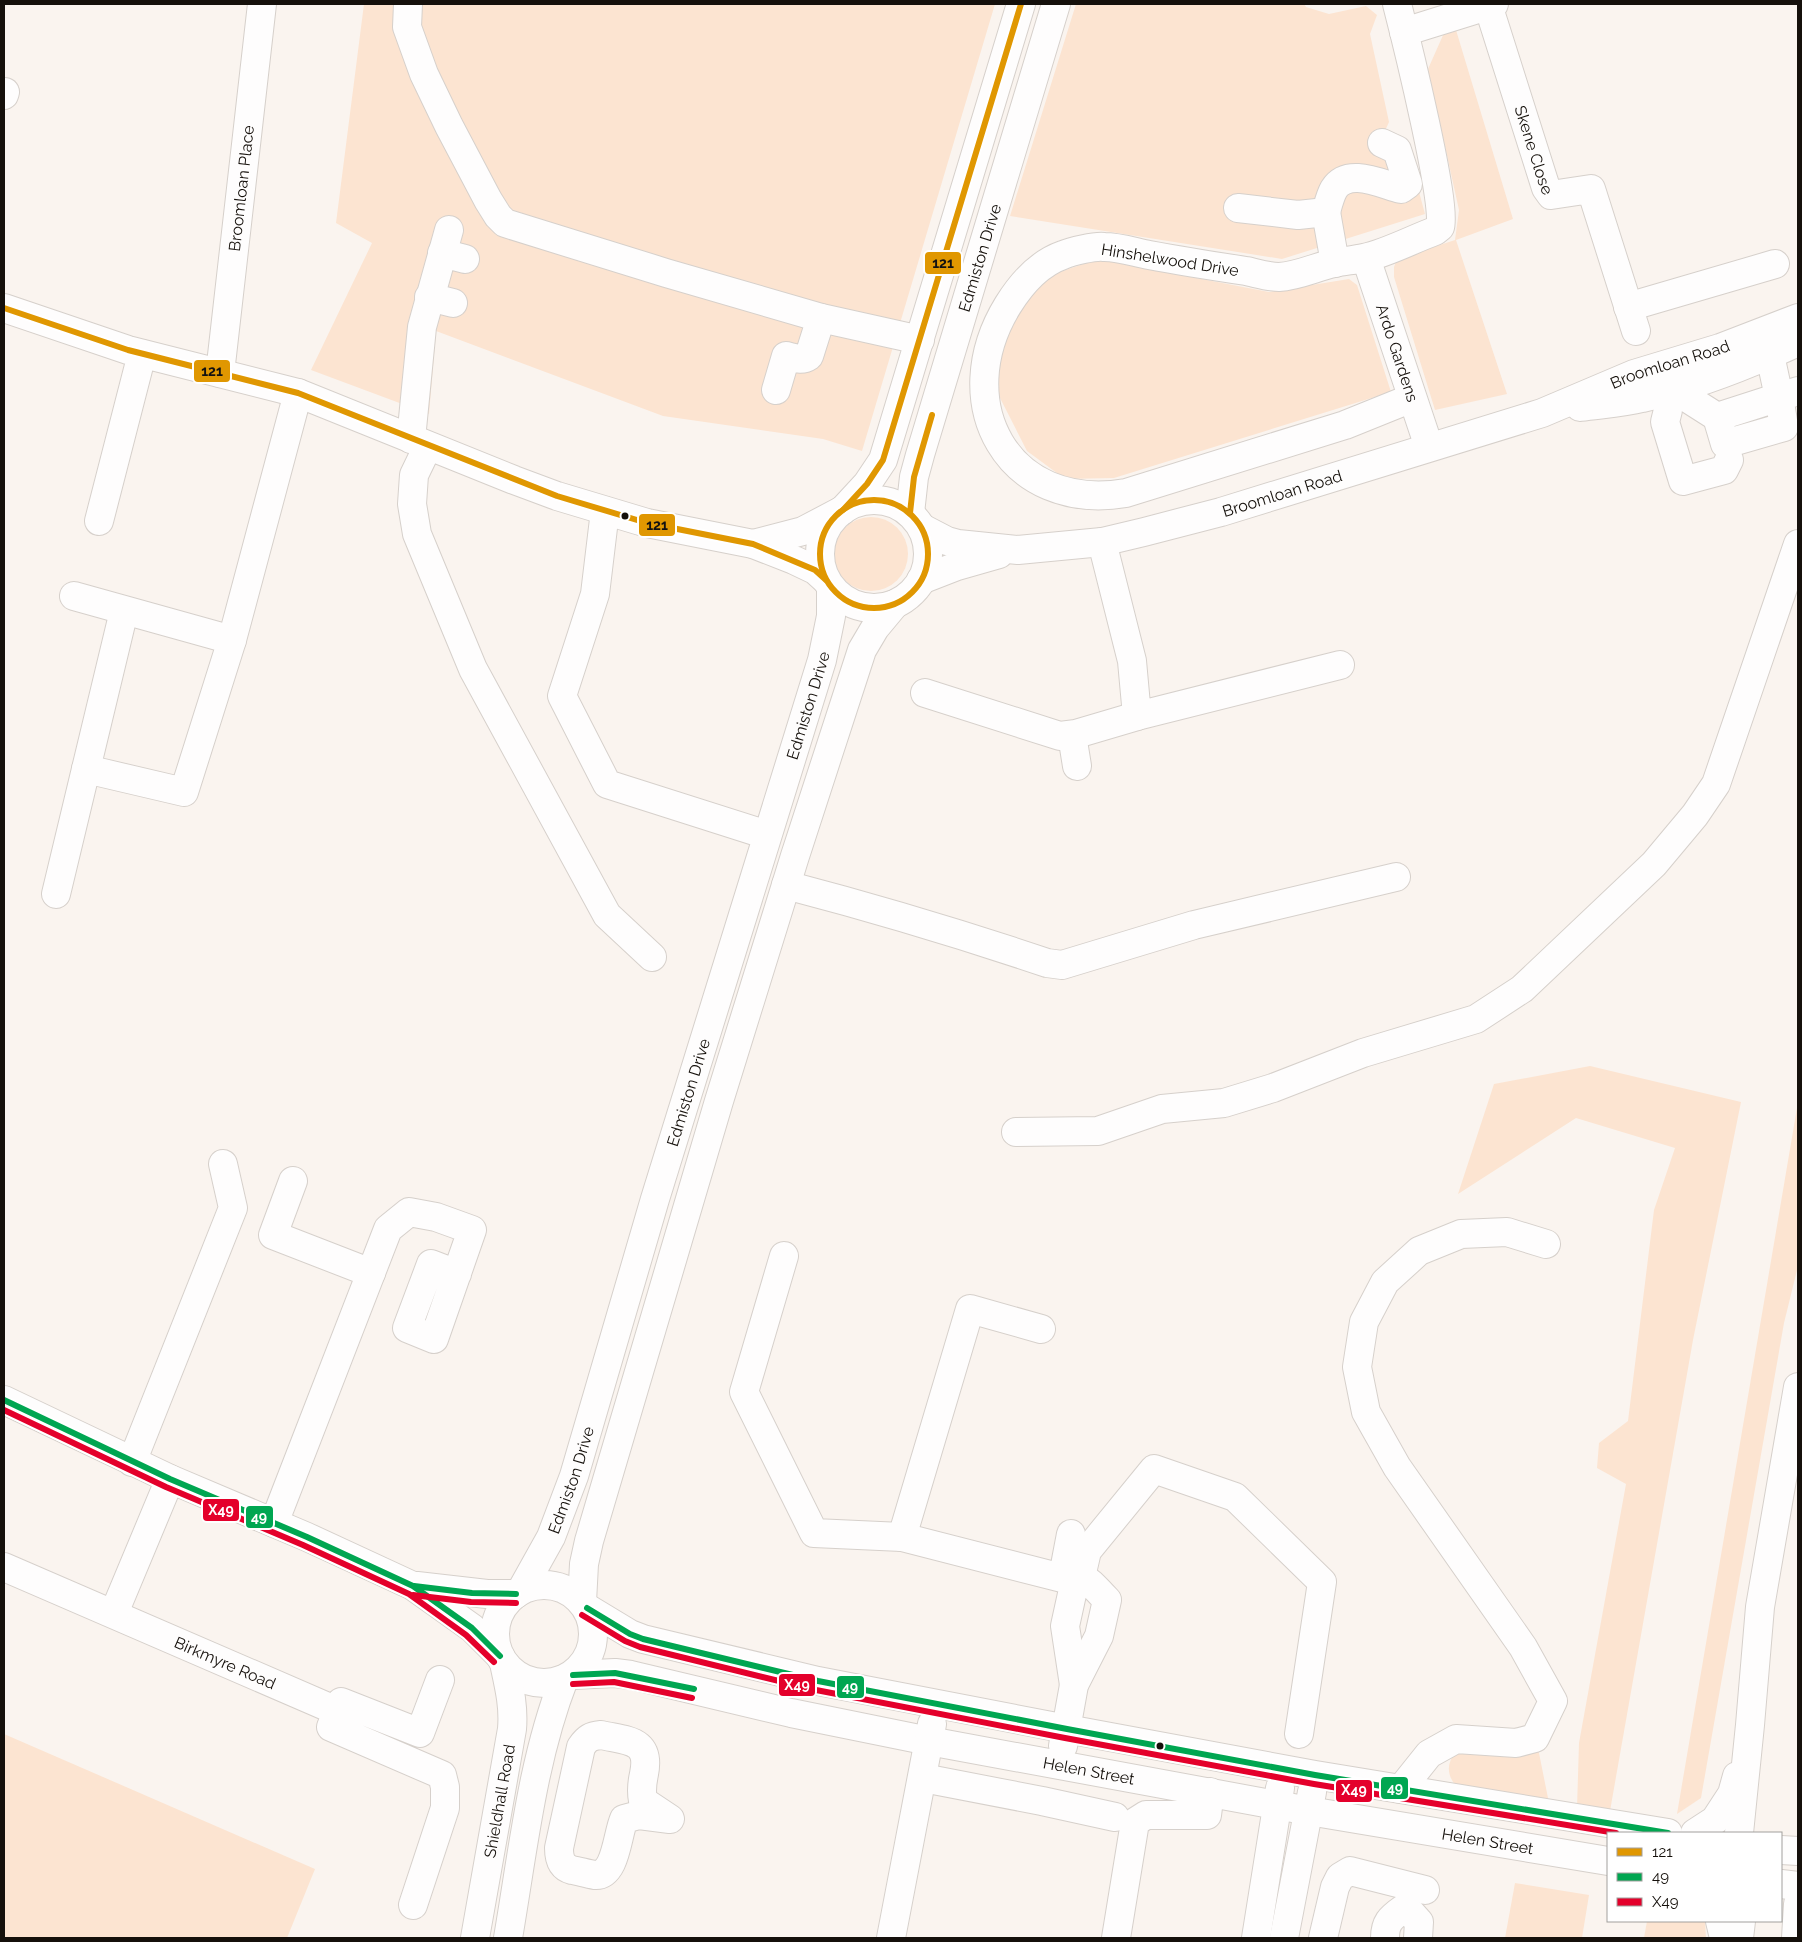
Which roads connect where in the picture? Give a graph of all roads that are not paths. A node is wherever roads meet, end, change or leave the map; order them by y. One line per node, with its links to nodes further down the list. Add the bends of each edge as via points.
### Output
1 (262, 4): 22 (main road, Broomloan Place)
2 (408, 4): 16 (main road, via 407,27 424,74 488,200 505,223)
3 (1021, 4): 18 (main road, Edmiston Drive)
4 (1056, 4): 36 (main road, Edmiston Drive, via 914,477)
5 (1397, 4): 7 (main road, Hinshelwood Drive)
6 (1491, 5): 7 (main road); 14 (main road, Skene Close, via 1546,188 1551,195 1591,189 1632,319)
7 (1404, 32): 12 (main road, Hinshelwood Drive, via 1434,166 1442,222 1435,231)
8 (1382, 143): 10 (main road, via 1397,150 1408,184 1401,189 1357,178 1344,179 1334,189)
9 (1238, 208): 10 (main road, via 1298,215)
10 (1326, 212): 13 (main road)
11 (452, 247): 31 (main road, via 441,300 422,327)
12 (1366, 258): 13 (main road, Hinshelwood Drive); 27 (main road, Ardo Gardens)
13 (1335, 263): 27 (main road, Hinshelwood Drive, via 1279,277 1103,246 1063,254 1040,268 1023,284 997,323 984,380 987,413 996,437 1015,462 1042,484 1069,494 1112,495 1345,425)
14 (1775, 264)
15 (4, 308): 20 (main road)
16 (821, 318): 18 (main road); 23 (main road, via 809,356 805,359 786,356)
17 (1798, 318): 28 (main road, Broomloan Road, via 1720,348 1634,374)
18 (920, 340): 34 (main road, Edmiston Drive, via 883,460 867,484)
19 (1798, 342): 21 (main road, Broomloan Road)
20 (142, 354): 22 (main road); 37 (main road)
21 (1770, 355): 24 (main road, Broomloan Road); 26 (main road)
22 (220, 373): 25 (main road)
23 (776, 390)
24 (1669, 390): 28 (main road, Broomloan Road, via 1641,398); 29 (main road); 33 (main road, via 1665,422 1683,481 1724,470)
25 (298, 393): 31 (main road); 47 (main road)
26 (1789, 394): 29 (main road); 30 (main road)
27 (1412, 398): 32 (main road, Ardo Gardens)
28 (1542, 413): 32 (main road, Broomloan Road)
29 (1716, 417): 33 (main road)
30 (1789, 434): 33 (main road)
31 (420, 443): 35 (main road); 58 (main road, via 412,504 418,534 473,670 607,915)
32 (1429, 447): 38 (main road, Broomloan Road, via 1221,512)
33 (1727, 452)
34 (842, 510): 36 (main road, via 859,502 877,500 895,504); 39 (main road, via 803,531); 43 (main road, via 830,522 822,538 820,555)
35 (605, 511): 39 (main road, via 690,533); 54 (main road, via 595,594 562,696 607,784)
36 (916, 521): 41 (main road, Broomloan Road, via 947,541); 42 (main road, via 927,545 927,563)
37 (99, 522)
38 (1102, 542): 41 (main road, Broomloan Road); 50 (main road, via 1132,661)
39 (753, 544): 43 (main road, via 815,570)
40 (1798, 544): 59 (main road, via 1716,784 1705,802 1654,864 1522,989 1476,1019 1363,1053 1224,1103 1162,1109 1098,1131)
41 (1018, 550): 42 (main road, Broomloan Road, via 957,566)
42 (921, 580): 45 (main road, via 910,594)
43 (829, 584): 45 (main road, via 845,600 860,606 878,608); 54 (main road, Edmiston Drive, via 831,616 822,660)
44 (74, 596): 46 (main road)
45 (895, 604): 56 (main road, Edmiston Drive, via 862,650)
46 (124, 611): 47 (main road); 53 (main road)
47 (232, 640): 53 (main road, via 184,792)
48 (1340, 665): 50 (main road)
49 (925, 693): 51 (main road, via 1060,736)
50 (1137, 716): 51 (main road)
51 (1072, 735): 52 (main road)
52 (1077, 766)
53 (86, 769): 57 (main road)
54 (767, 835): 77 (main road, Edmiston Drive, via 574,1476 551,1537)
55 (1396, 877): 56 (main road, via 1194,925 1057,965)
56 (786, 885): 78 (main road, Edmiston Drive, via 589,1541 584,1564)
57 (56, 894)
58 (652, 957)
59 (1016, 1132)
60 (223, 1164): 69 (main road, via 233,1208)
61 (293, 1181): 64 (main road, via 273,1235)
62 (1546, 1244): 94 (main road, via 1507,1232 1461,1234 1419,1251 1385,1282 1364,1322 1357,1367 1366,1412 1397,1466 1523,1647 1554,1701 1536,1738 1516,1743 1456,1739 1429,1754)
63 (784, 1256): 73 (main road, via 744,1392 814,1533)
64 (371, 1273): 65 (main road, via 388,1229 409,1212 436,1216 472,1230); 71 (main road)
65 (457, 1274)
66 (1041, 1329): 73 (main road, via 970,1309)
67 (1798, 1387): 86 (main road, via 1760,1608)
68 (4, 1400): 69 (main road)
69 (132, 1462): 70 (main road)
70 (170, 1479): 71 (main road); 79 (main road)
71 (274, 1523): 76 (main road)
72 (1071, 1534): 75 (main road)
73 (902, 1537): 75 (main road)
74 (4, 1567): 79 (main road, Birkmyre Road)
75 (1072, 1577): 83 (main road, via 1065,1626); 83 (main road, via 1088,1581 1107,1600 1099,1636); 88 (main road, via 1087,1551 1154,1469 1235,1497 1322,1582)
76 (413, 1586): 77 (main road, via 472,1593); 80 (main road, via 472,1628)
77 (519, 1591): 78 (main road, via 537,1584 553,1585 569,1591); 80 (main road, via 500,1610 495,1625 495,1641)
78 (584, 1605): 81 (main road, via 593,1633 591,1650 582,1665); 84 (main road, via 643,1639 818,1681)
79 (114, 1613): 85 (main road, Birkmyre Road)
80 (502, 1660): 81 (main road, via 521,1678 536,1683); 115 (main road, Shieldhall Road, via 513,1712 512,1729)
81 (568, 1677): 89 (main road, Helen Street, via 615,1673 631,1675); 116 (main road, Shieldhall Road, via 551,1713 539,1756)
82 (440, 1680): 85 (main road, via 420,1733 341,1702)
83 (1074, 1685): 87 (main road)
84 (935, 1704): 87 (main road); 89 (main road)
85 (337, 1711): 111 (main road, via 331,1727 442,1775 445,1808)
86 (1750, 1725): 102 (main road, via 1732,1794 1716,1820); 103 (main road)
87 (1067, 1730): 90 (main road); 91 (main road)
88 (1299, 1734)
89 (929, 1740): 90 (main road, Helen Street); 93 (main road)
90 (1054, 1764): 95 (main road, Helen Street); 96 (main road)
91 (1284, 1769): 92 (main road); 97 (main road)
92 (1315, 1775): 94 (main road); 98 (main road)
93 (923, 1778): 96 (main road); 117 (main road)
94 (1401, 1789): 101 (main road)
95 (1210, 1792): 97 (main road, Helen Street); 118 (main road, via 1207,1815 1146,1815 1135,1822)
96 (1042, 1801): 99 (main road)
97 (1278, 1805): 98 (main road, Helen Street); 119 (main road)
98 (1309, 1810): 106 (main road, Helen Street); 120 (main road)
99 (1115, 1817)
100 (670, 1819): 100 (main road, via 639,1816 624,1819 612,1864 602,1874 567,1868 561,1863 559,1848 581,1747 592,1736 601,1735 643,1748 646,1764 643,1801)
101 (1659, 1832)
102 (1697, 1832)
103 (1739, 1832)
104 (1782, 1850): 105 (main road)
105 (1798, 1851)
106 (1603, 1860)
107 (1782, 1884): 108 (main road)
108 (1798, 1886)
109 (1425, 1890): 121 (main road, via 1350,1871 1340,1877 1335,1887)
110 (1798, 1904): 125 (main road)
111 (413, 1905)
112 (1720, 1922): 123 (main road)
113 (1741, 1922): 124 (main road)
114 (1391, 1931): 122 (main road, via 1403,1910 1411,1913 1418,1922)
115 (475, 1938)
116 (508, 1938)
117 (891, 1938)
118 (1116, 1938)
119 (1256, 1938)
120 (1284, 1938)
121 (1323, 1938)
122 (1418, 1938)
123 (1724, 1938)
124 (1739, 1938)
125 (1796, 1938)

